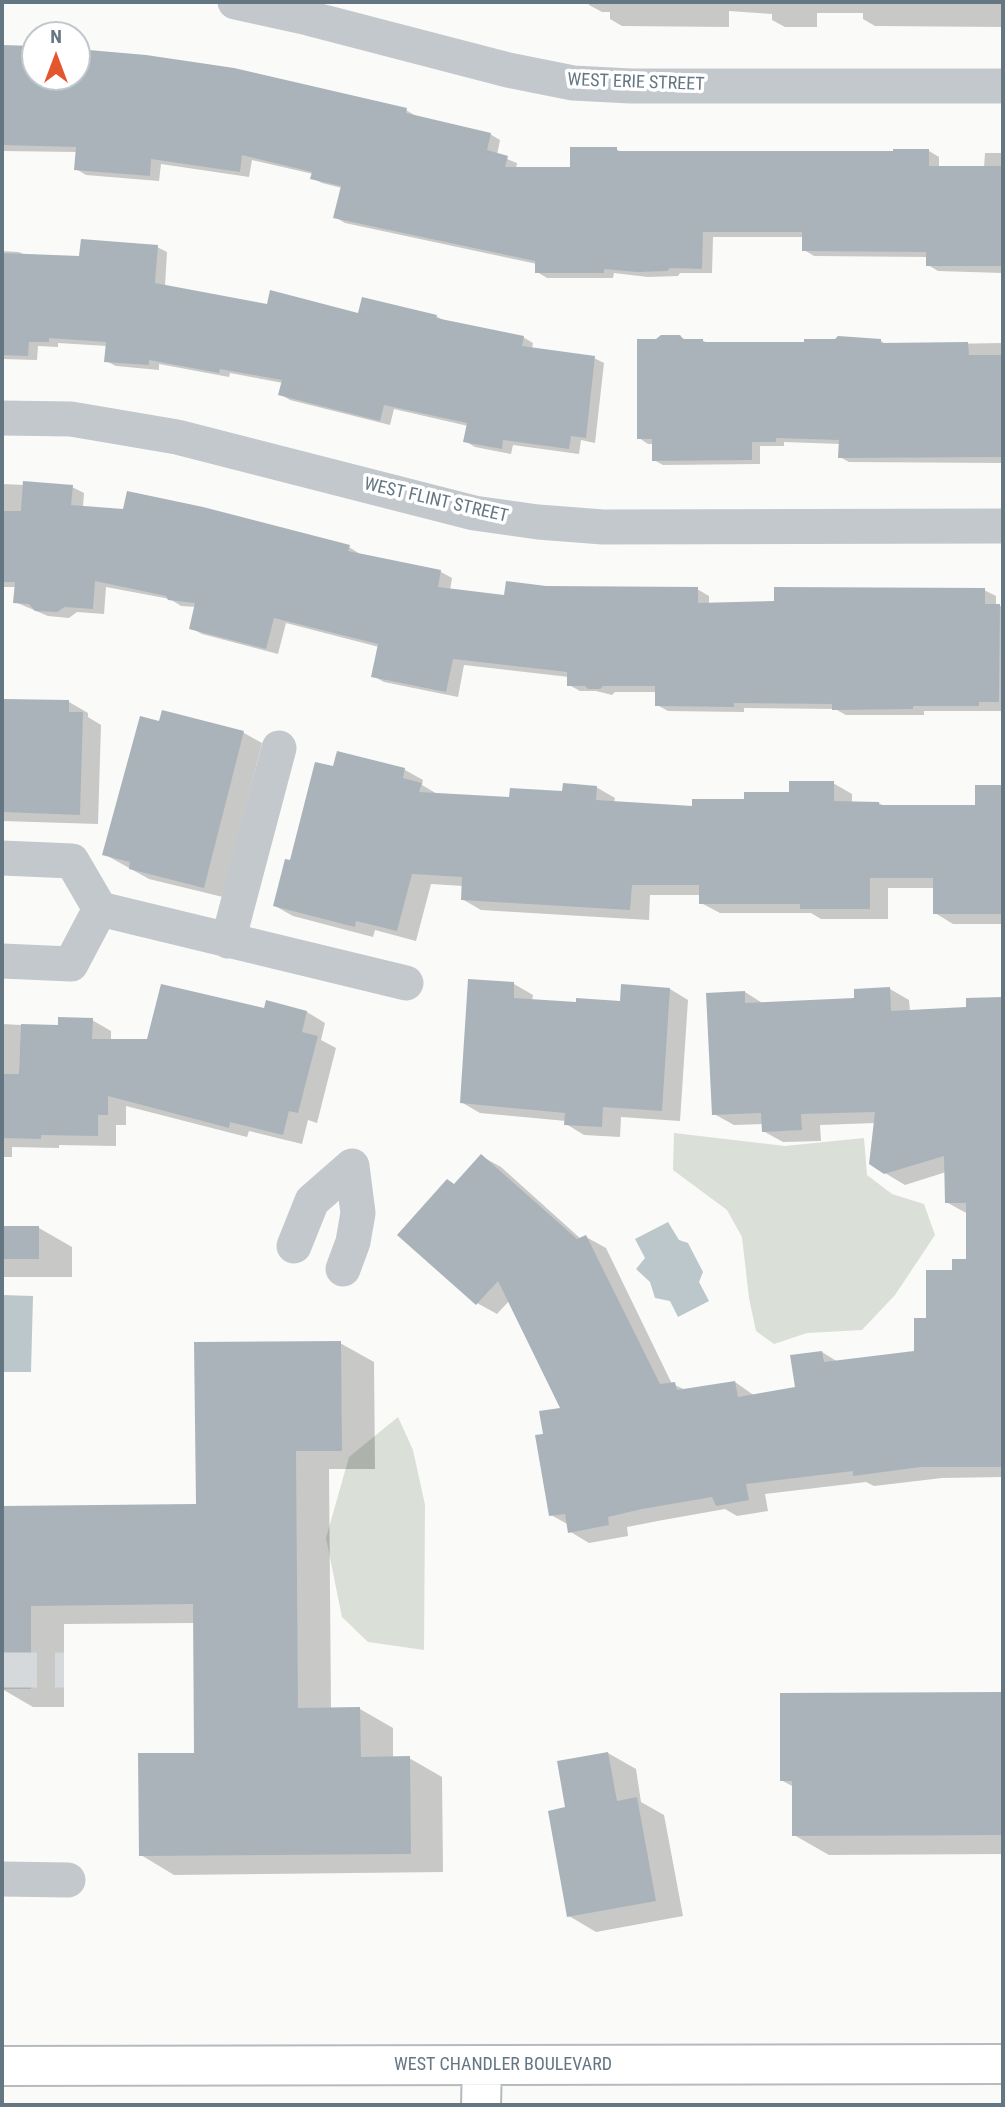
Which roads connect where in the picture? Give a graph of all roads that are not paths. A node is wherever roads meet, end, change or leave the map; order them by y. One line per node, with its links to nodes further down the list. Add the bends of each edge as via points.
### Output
1 (236, 2): 2 (street, WEST ERIE STREET, via 573,83)
2 (1003, 86)
3 (2, 418): 4 (street, WEST FLINT STREET, via 71,419 191,440 474,513 538,522 603,527)
4 (1003, 526)
5 (279, 748): 8 (street)
6 (2, 858): 7 (street, via 72,861)
7 (100, 909): 8 (street); 9 (street, via 71,964)
8 (228, 941): 10 (street)
9 (2, 961)
10 (406, 983)
11 (294, 1246): 12 (street, via 312,1201 352,1166 358,1213)
12 (343, 1269)
13 (2, 1879): 14 (street)
14 (68, 1880)
15 (1003, 2064): 17 (main road, WEST CHANDLER BOULEVARD)
16 (2, 2066): 17 (main road, WEST CHANDLER BOULEVARD)
17 (482, 2066): 18 (main road)
18 (481, 2105)

